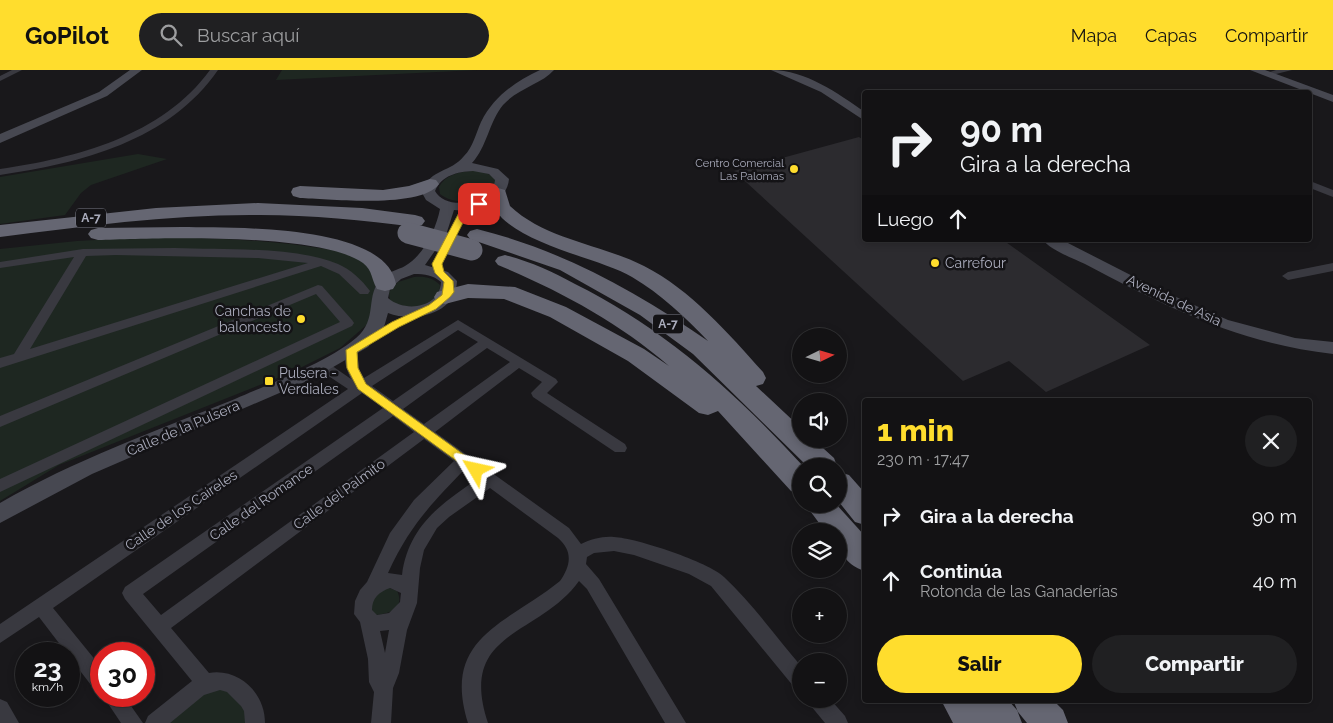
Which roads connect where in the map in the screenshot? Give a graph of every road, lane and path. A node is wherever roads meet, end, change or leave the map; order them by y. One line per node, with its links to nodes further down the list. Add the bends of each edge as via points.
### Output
1 (18, 70): 11 (street)
2 (121, 70): 16 (street, via 73,100)
3 (138, 70): 17 (street, via 103,94)
4 (214, 70): 20 (street, via 193,96 140,131 81,156)
5 (549, 70): 18 (street, via 528,80 499,102 483,126 469,161)
6 (560, 70): 19 (street, via 520,93 499,115 483,155 483,161)
7 (776, 70): 15 (street, via 825,90)
8 (1255, 70): 10 (street)
9 (1288, 70): 10 (street)
10 (1268, 74): 12 (street)
11 (0, 79)
12 (1310, 90)
13 (1312, 91): 14 (street)
14 (1333, 99)
15 (862, 115)
16 (0, 132)
17 (0, 140)
18 (452, 170): 19 (street, via 473,167); 21 (street)
19 (493, 171): 24 (street, via 504,181)
20 (0, 172)
21 (430, 184): 25 (street, via 428,191 431,197); 28 (highway, via 413,192 395,195 299,192 231,197 129,210)
22 (1312, 185): 23 (street)
23 (1331, 192)
24 (498, 194): 26 (street, via 490,200); 55 (highway, via 500,207 513,220 622,264 672,296 721,341)
25 (445, 206): 26 (street); 38 (street, via 445,218 426,256)
26 (466, 207): 39 (street, via 437,264)
27 (179, 216): 28 (highway, A-7); 30 (highway, A-7); 32 (highway, A-7, bridge, via 411,227)
28 (96, 218): 29 (highway, A-7)
29 (0, 231)
30 (46, 236): 31 (highway, A-7); 42 (highway, via 228,233 316,242 347,248 370,258 383,272)
31 (0, 242)
32 (474, 242): 58 (highway, A-7, via 567,266 648,310 701,348); 60 (highway, A-7, via 631,323 722,399)
33 (1054, 242): 47 (street, Avenida de Asia, via 1203,317 1290,343)
34 (83, 252): 35 (street, via 262,255); 36 (street, via 42,255); 48 (street)
35 (323, 262): 41 (street, via 336,267); 48 (street)
36 (0, 265)
37 (1333, 267): 40 (street)
38 (407, 272): 39 (street, via 424,270); 42 (street)
39 (440, 273): 43 (street, via 449,281)
40 (1288, 276)
41 (364, 291)
42 (383, 292): 44 (street, via 389,309 397,312); 46 (street, via 379,320)
43 (445, 297): 44 (street, Calle de la Pulsera); 61 (highway, via 468,291 507,292 595,330 670,377)
44 (424, 310): 46 (street, Calle de la Pulsera)
45 (487, 342): 49 (street); 52 (street, Calle de los Caireles, via 458,324); 53 (street, Calle del Romance)
46 (358, 345): 51 (street, Calle de la Pulsera); 52 (street, via 352,368)
47 (1333, 348)
48 (18, 358): 50 (street)
49 (519, 362): 56 (street, Calle del Palmito); 57 (street, via 552,382 538,393)
50 (0, 363)
51 (323, 366): 52 (street, via 349,384); 67 (street, Calle de la Pulsera, via 74,474)
52 (362, 386): 53 (street); 72 (street, Calle de los Caireles)
53 (393, 409): 56 (street); 75 (street, Calle del Romance, via 131,593)
54 (0, 422): 63 (street, via 318,289 348,323)
55 (792, 424)
56 (424, 432): 59 (street); 75 (street, Calle del Palmito)
57 (620, 448)
58 (816, 458)
59 (464, 461): 62 (street); 70 (street, via 441,482 396,538)
60 (792, 473)
61 (792, 474)
62 (489, 480): 69 (street, via 568,537); 71 (street, via 437,516 424,531 414,548)
63 (0, 486)
64 (847, 492): 65 (highway)
65 (862, 510)
66 (827, 513): 68 (highway)
67 (0, 514)
68 (862, 554)
69 (578, 561): 78 (street, via 592,546 614,544 694,568 717,581); 92 (street, via 569,583 544,604 496,634 483,648 474,665 472,684 472,707); 93 (street)
70 (374, 586): 71 (street, via 390,580 398,581); 74 (street, via 362,607)
71 (409, 589): 73 (street, via 410,603)
72 (41, 606): 76 (street, Calle de los Caireles); 77 (street)
73 (405, 611): 74 (street, via 382,624); 80 (street)
74 (368, 620): 80 (street, via 377,658 378,682)
75 (160, 627): 79 (street, Calle del Romance)
76 (0, 634)
77 (90, 668)
78 (792, 669)
79 (206, 684): 89 (street); 90 (street, via 229,680 236,684 252,704)
80 (384, 688): 91 (street)
81 (960, 703): 95 (highway)
82 (987, 703): 96 (highway)
83 (1033, 703): 97 (highway)
84 (121, 707): 88 (street)
85 (826, 708): 94 (street)
86 (0, 709): 87 (street)
87 (9, 723)
88 (133, 723)
89 (155, 723)
90 (255, 723)
91 (381, 723)
92 (478, 723)
93 (676, 723)
94 (838, 723)
95 (973, 723)
96 (1004, 723)
97 (1050, 723)

